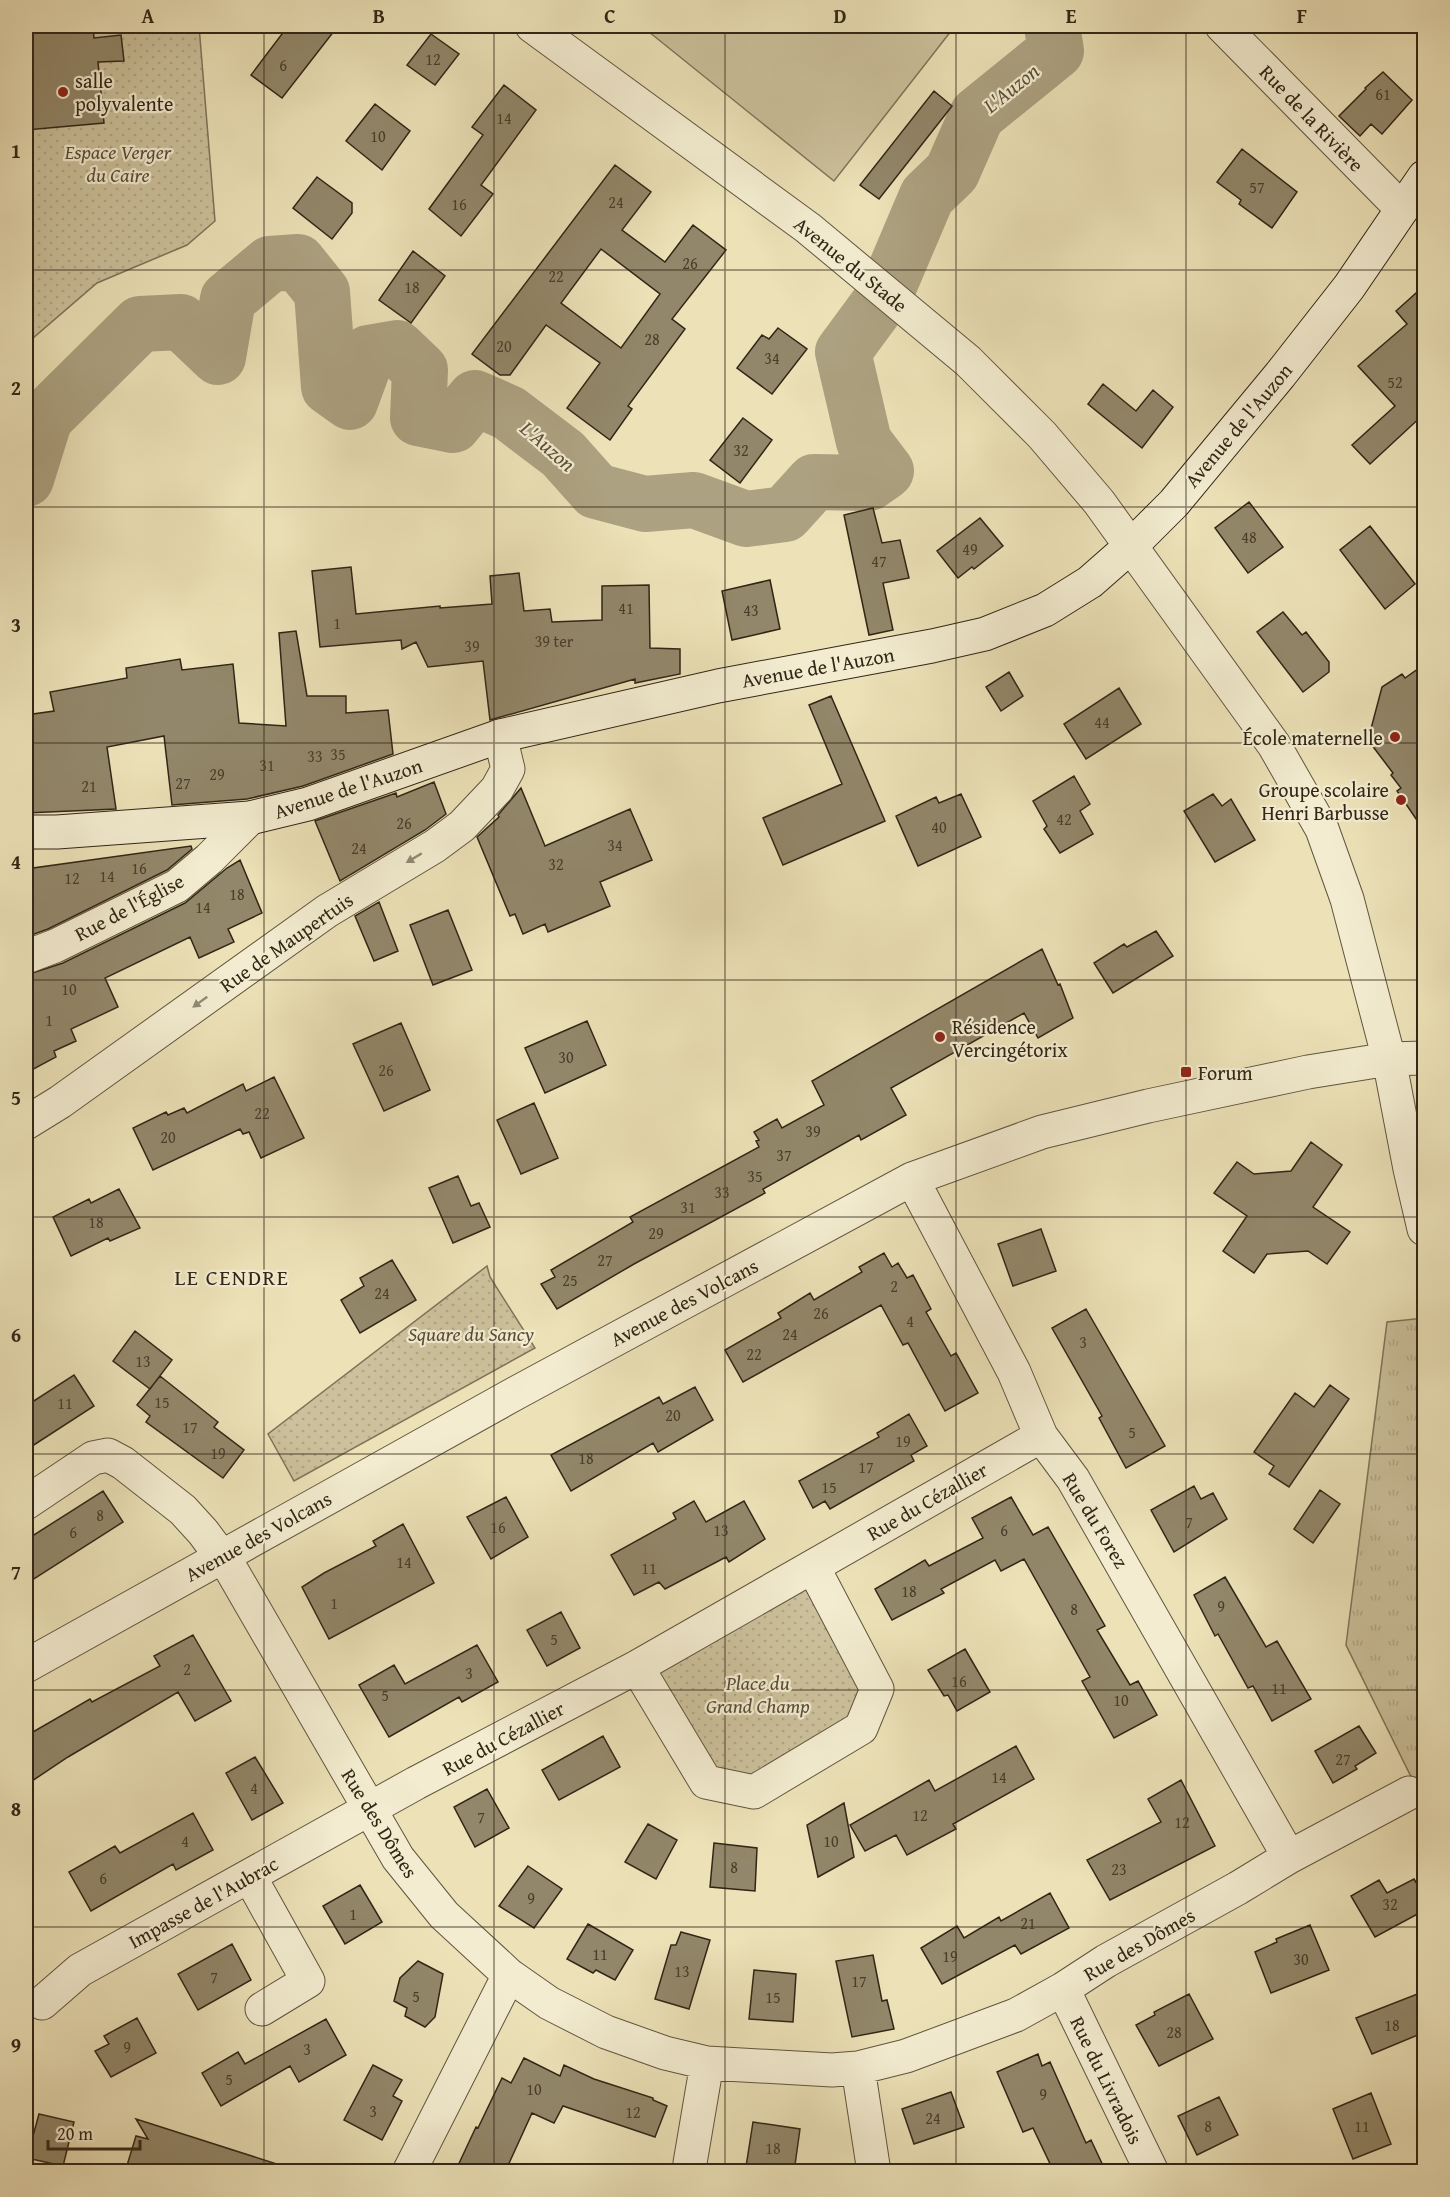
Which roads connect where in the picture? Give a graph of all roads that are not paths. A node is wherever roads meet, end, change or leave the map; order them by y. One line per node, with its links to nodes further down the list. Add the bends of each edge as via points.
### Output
1 (532, 26): 5 (street, Avenue du Stade, via 808,228 968,361 1034,427)
2 (1222, 26): 4 (street, Rue de la Rivière)
3 (1425, 177): 4 (street, Avenue de l'Auzon)
4 (1402, 209): 5 (street, Avenue de l'Auzon, via 1349,287 1280,375 1174,503)
5 (1131, 546): 6 (street, Avenue de l'Auzon, via 1090,582 1045,610 985,634 718,686); 11 (street, Avenue du Stade, via 1275,745 1322,830 1347,899)
6 (500, 736): 7 (street, Avenue de l'Auzon, via 308,804); 12 (street, Rue de Maupertuis, one-way to 12, via 508,769 497,789 462,826 327,911)
7 (250, 818): 8 (street, Avenue de l'Auzon); 9 (street, Rue de l'Église, via 177,886)
8 (26, 832)
9 (26, 957)
10 (1425, 1058): 11 (street, Avenue des Volcans)
11 (1389, 1059): 13 (street, Avenue des Volcans, via 1148,1106 1053,1130); 14 (street, Avenue du Stade)
12 (26, 1123)
13 (912, 1179): 15 (street, Rue du Forez, via 1014,1372); 17 (street, Avenue des Volcans)
14 (1425, 1229)
15 (1041, 1436): 18 (street, Rue du Cézallier); 23 (street, Rue du Forez, via 1073,1479)
16 (26, 1503): 17 (street, Rue des Dômes, via 93,1458 108,1455 183,1510)
17 (220, 1557): 19 (street, Avenue des Volcans); 22 (street, Rue des Dômes, via 232,1571)
18 (813, 1567): 20 (street, Rue du Cézallier); 20 (street, via 877,1689 861,1728 754,1792 706,1782)
19 (26, 1666)
20 (637, 1667): 22 (street, Rue du Cézallier)
21 (1409, 1793): 23 (street, Rue des Dômes)
22 (370, 1810): 24 (street, Impasse de l'Aubrac); 25 (street, Rue des Dômes, via 398,1858 444,1915)
23 (1289, 1857): 26 (street, Rue des Dômes)
24 (250, 1877): 27 (street, Impasse de l'Aubrac, via 80,1970); 28 (street, via 308,1981)
25 (509, 1975): 29 (street, Rue des Dômes, via 549,2003 606,2032); 32 (street)
26 (1063, 1989): 30 (street, Rue des Dômes, via 1016,2015 906,2056); 34 (street, Rue du Livradois)
27 (42, 2003)
28 (262, 2009)
29 (707, 2063): 30 (street, Rue des Dômes); 31 (street)
30 (858, 2068): 33 (street)
31 (690, 2163)
32 (409, 2172)
33 (874, 2172)
34 (1152, 2172)

